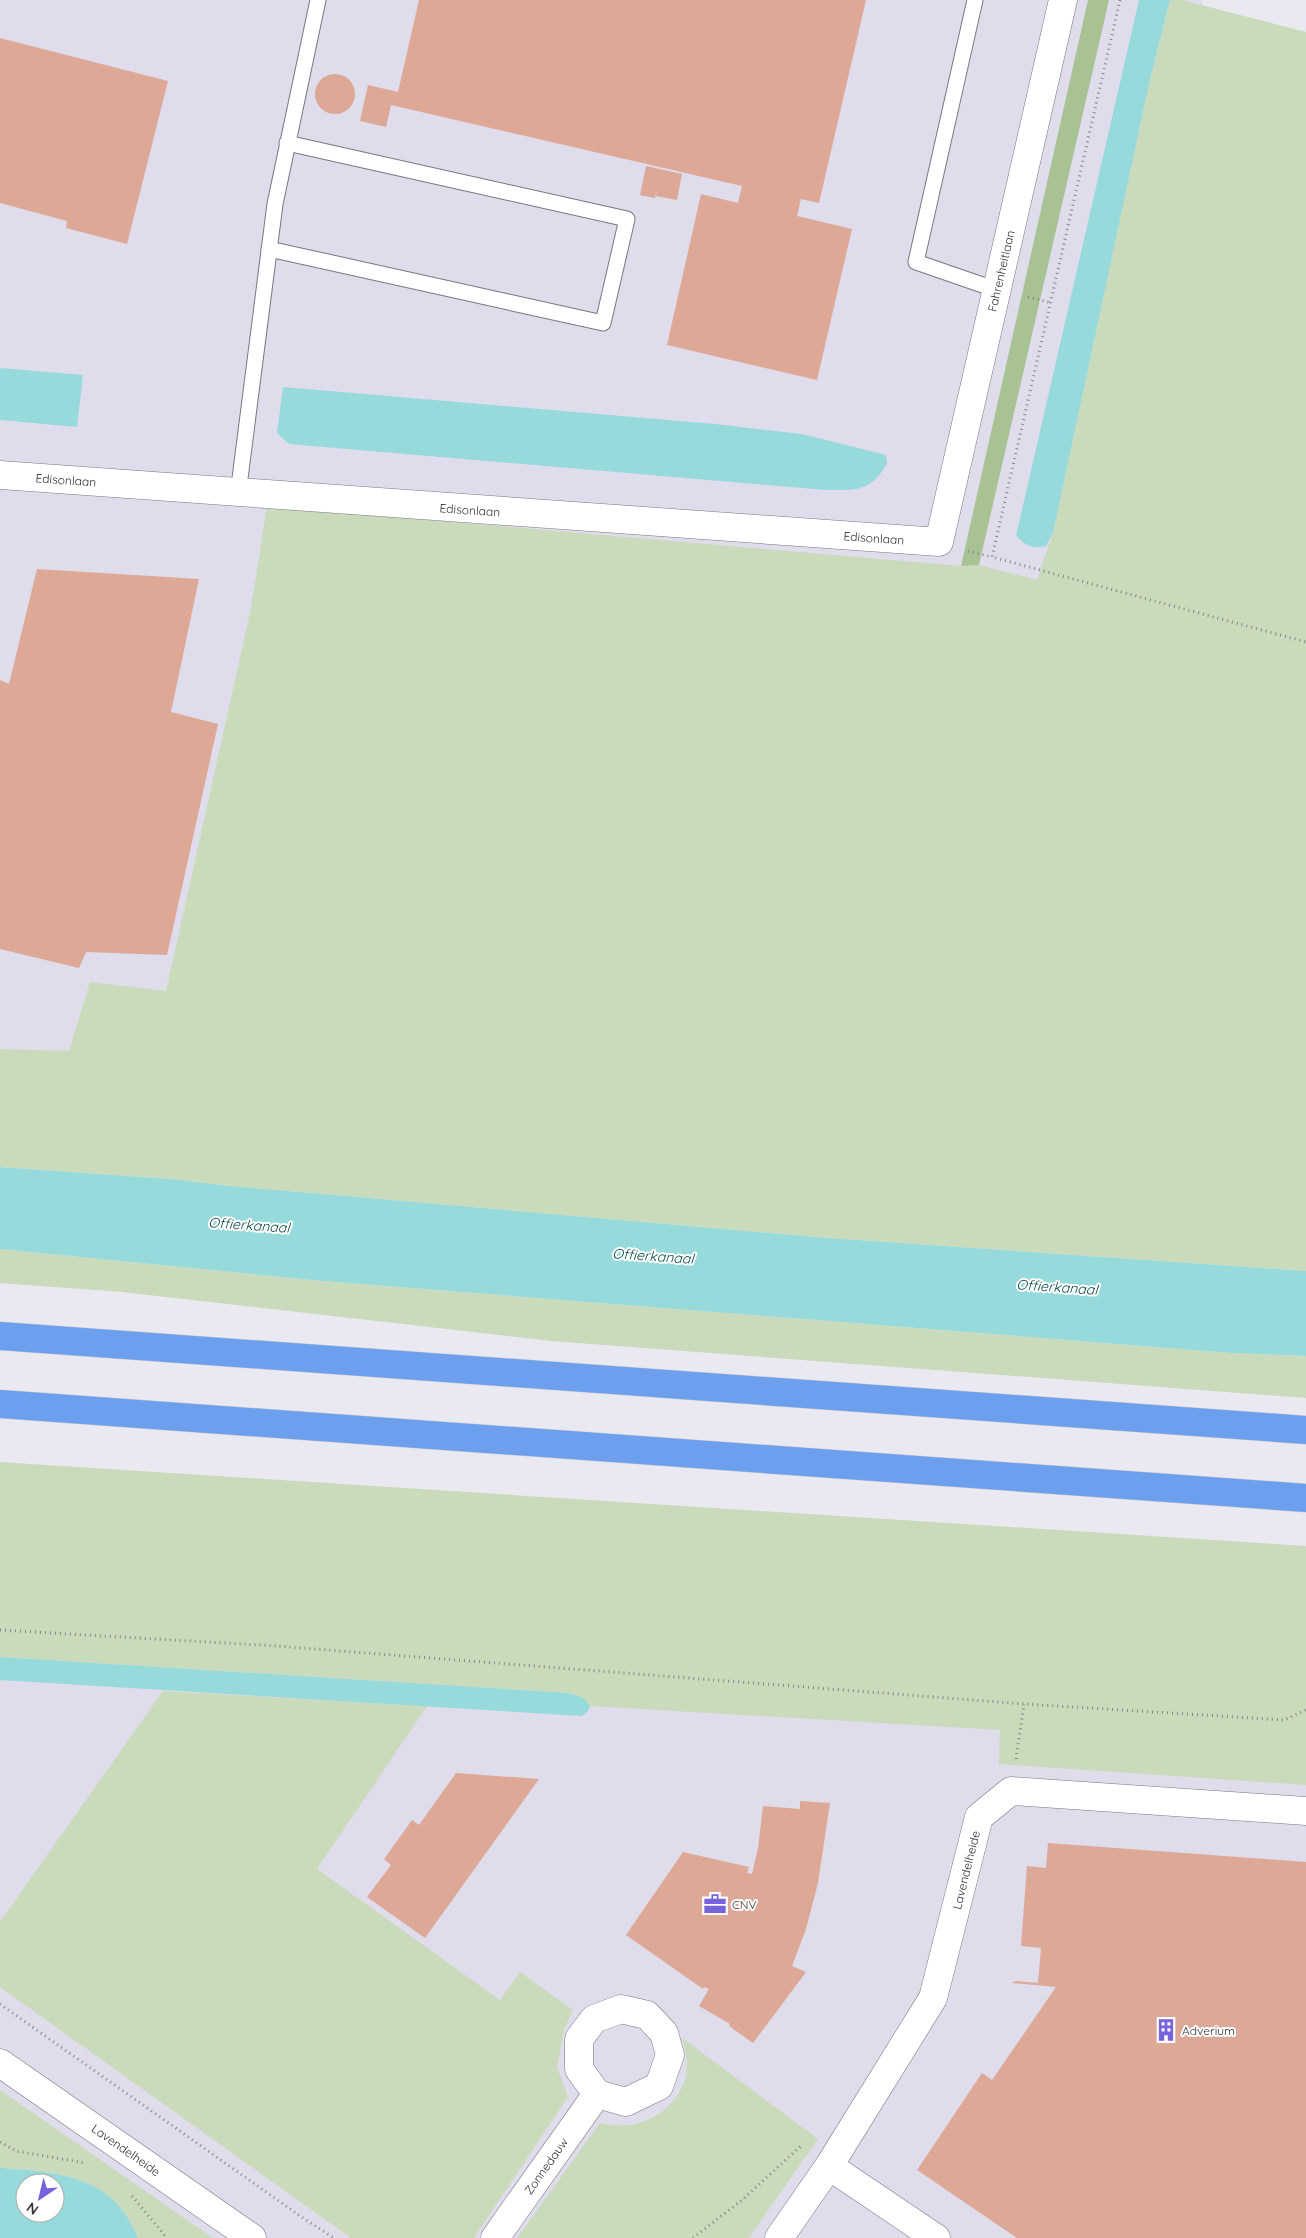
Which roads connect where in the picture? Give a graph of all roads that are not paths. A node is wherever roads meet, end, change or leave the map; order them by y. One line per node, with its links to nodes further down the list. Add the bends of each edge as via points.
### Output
1 (318, 0): 4 (lane)
2 (974, 0): 6 (lane, via 916,262)
3 (1064, 0): 6 (street, Fahrenheitlaan)
4 (287, 144): 5 (lane, via 274,204); 5 (lane, via 628,219 603,323)
5 (269, 249): 8 (lane)
6 (997, 290): 9 (street, Fahrenheitlaan)
7 (0, 475): 8 (street, Edisonlaan)
8 (238, 494): 9 (street, Edisonlaan)
9 (939, 542)
10 (0, 1336): 12 (highway)
11 (0, 1404): 13 (highway)
12 (1306, 1430)
13 (1306, 1498)
14 (1306, 1811): 17 (street, Lavendelheide, via 1011,1791 979,1817 933,1998)
15 (0, 2063): 18 (street, Lavendelheide)
16 (597, 2094): 19 (street, Zonnedauw)
17 (829, 2166): 20 (street, Lavendelheide); 21 (street)
18 (252, 2238)
19 (495, 2238)
20 (779, 2238)
21 (936, 2238)

